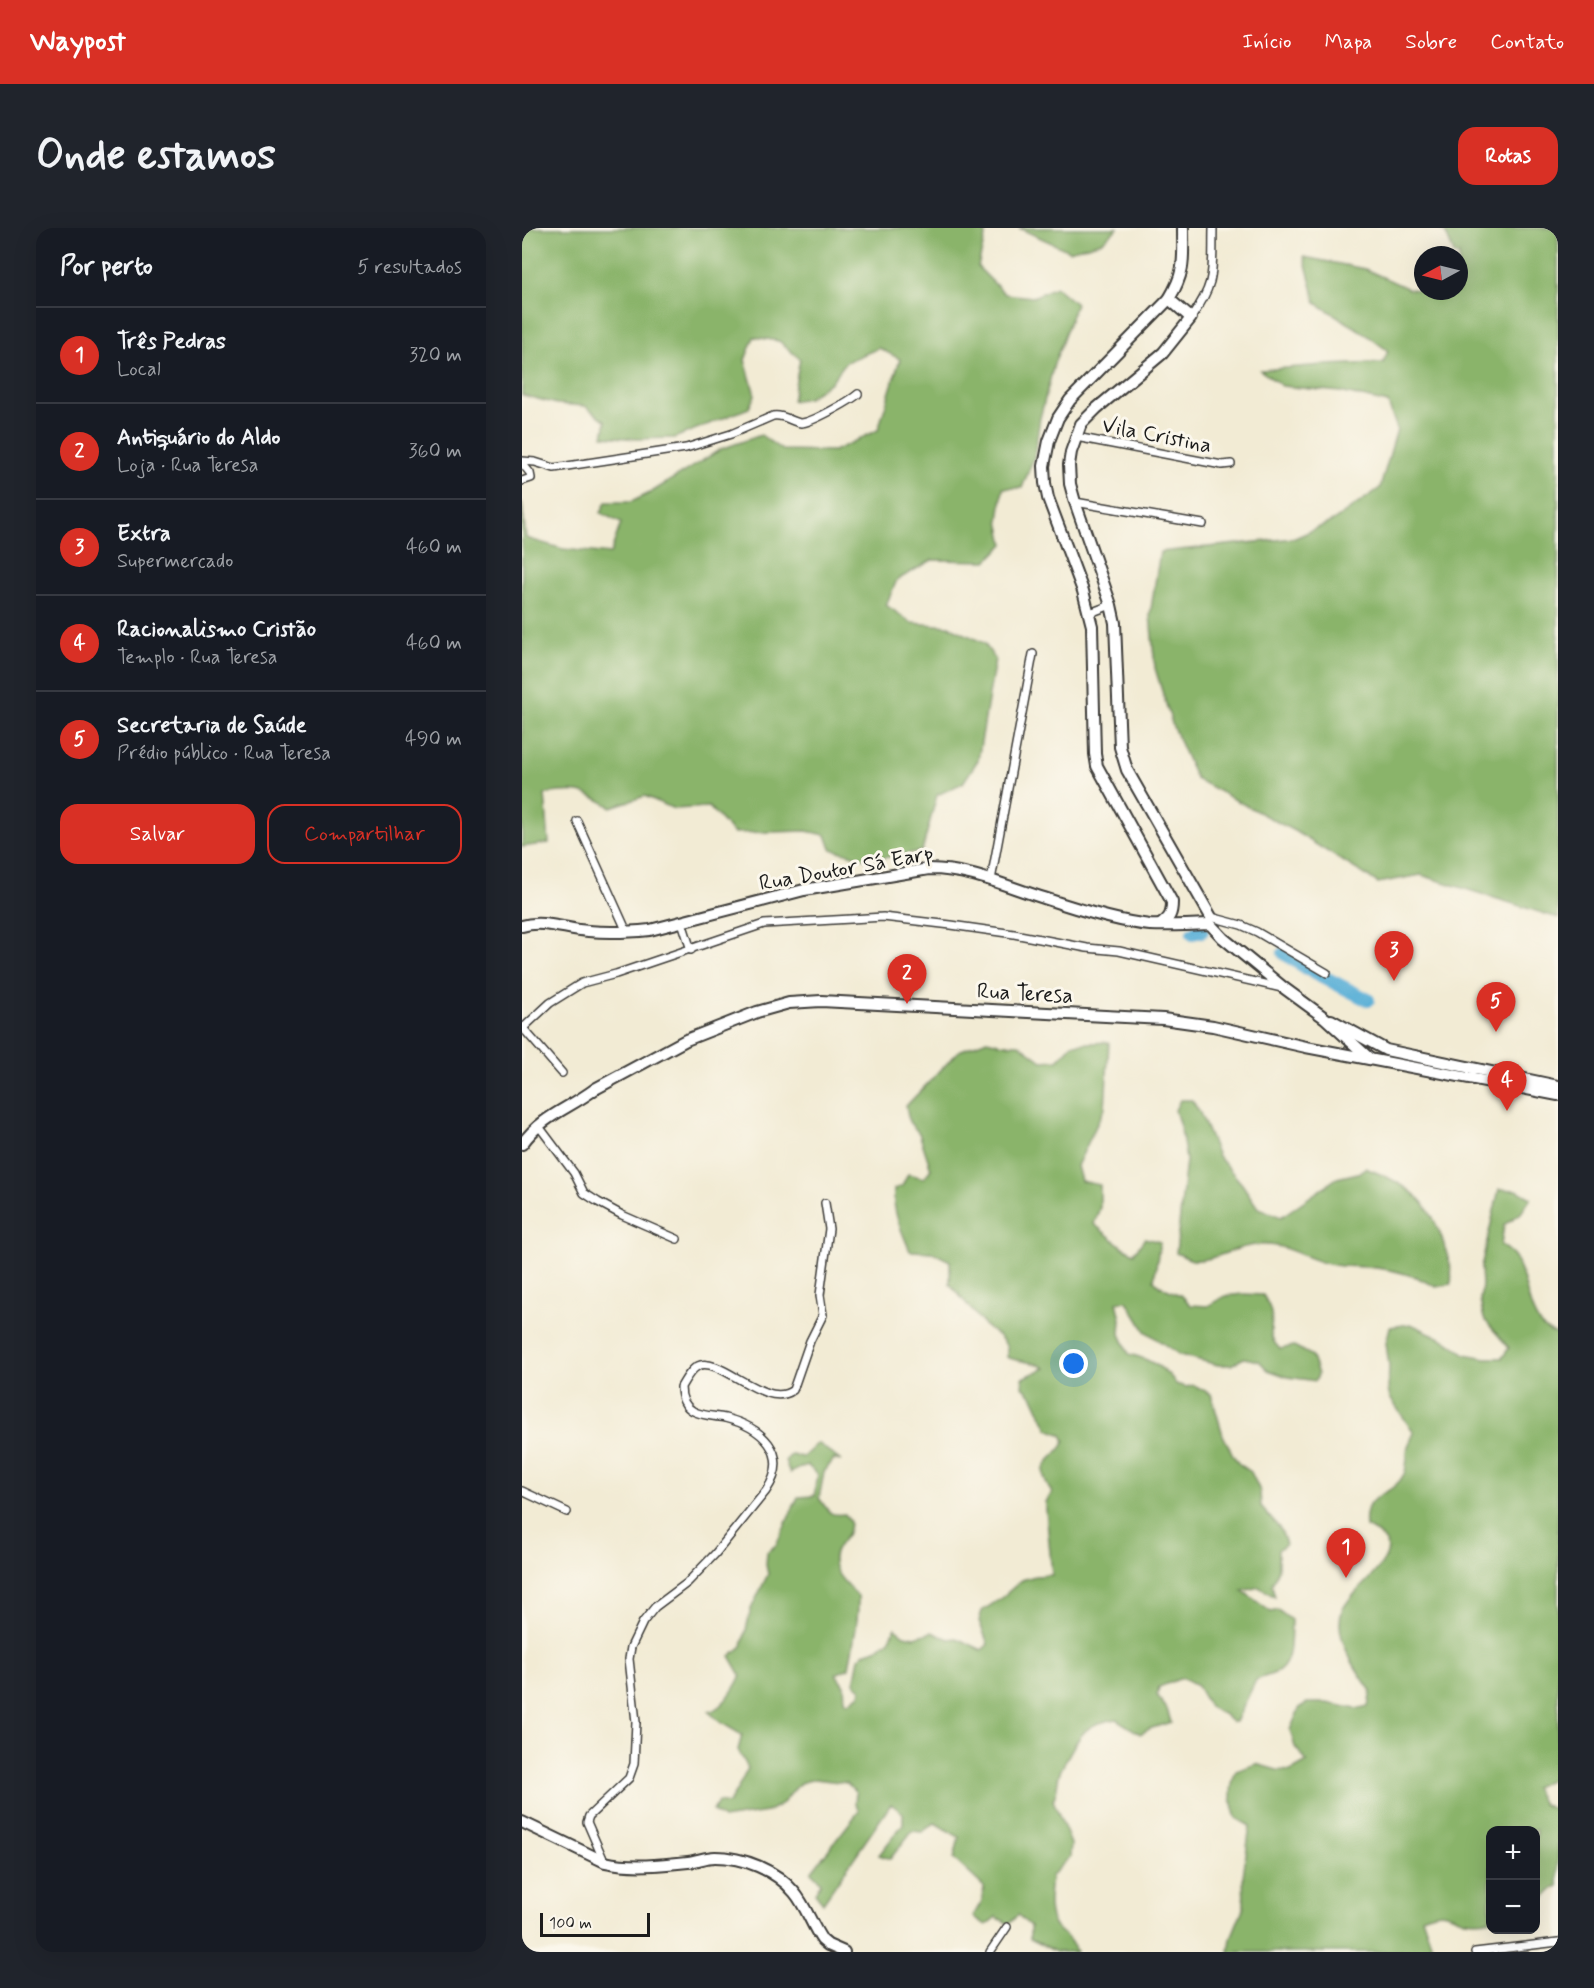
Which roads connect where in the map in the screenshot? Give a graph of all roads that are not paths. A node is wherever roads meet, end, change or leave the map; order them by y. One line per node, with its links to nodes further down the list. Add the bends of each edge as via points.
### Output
1 (1183, 228): 3 (main road, via 1181,276)
2 (1213, 228): 4 (street, via 1211,285)
3 (1169, 298): 4 (main road); 13 (main road, via 1070,400 1049,441 1044,466 1048,498)
4 (1191, 318): 6 (main road, via 1163,353 1081,424)
5 (858, 394): 7 (street, via 811,421 801,423 773,416 686,448 554,468)
6 (1076, 437): 8 (street, Vila Cristina); 10 (main road, via 1069,465)
7 (522, 462): 9 (street, via 531,478)
8 (1231, 464)
9 (522, 481)
10 (1075, 502): 11 (street); 12 (main road)
11 (1203, 524)
12 (1111, 605): 13 (street); 18 (main road, via 1117,646 1120,747 1127,770)
13 (1089, 613): 17 (main road, via 1094,637 1097,766)
14 (1033, 654): 16 (street)
15 (578, 821): 23 (street)
16 (991, 880): 19 (main road, Rua Doutor Sá Earp, via 948,869 929,869 804,890); 20 (main road, Rua Doutor Sá Earp, via 1127,921)
17 (1172, 902): 20 (main road, via 1169,919); 21 (main road)
18 (1210, 920): 21 (main road, Rua Doutor Sá Earp); 25 (street, via 1257,932); 26 (main road, via 1230,944)
19 (682, 922): 23 (main road, Rua Doutor Sá Earp); 24 (street)
20 (1160, 925): 21 (main road, Rua Doutor Sá Earp)
21 (1183, 925)
22 (522, 926): 23 (main road, Rua Doutor Sá Earp, via 529,923)
23 (627, 932)
24 (691, 950): 26 (street, via 764,924 883,917 1119,951); 28 (street, via 582,983 550,1003)
25 (1327, 973)
26 (1284, 988): 27 (main road)
27 (1325, 1018): 29 (main road); 30 (main road)
28 (522, 1028): 31 (street)
29 (1385, 1055): 30 (main road, Rua Teresa); 32 (main road, Rua Teresa); 33 (main road, Rua Teresa)
30 (1370, 1059): 34 (main road, Rua Teresa, via 1163,1019 821,1001 789,1003 686,1040)
31 (562, 1073)
32 (1558, 1086)
33 (1558, 1095)
34 (538, 1125): 35 (main road, Rua Teresa); 37 (street, via 584,1192 622,1215)
35 (522, 1144)
36 (825, 1203): 41 (street, via 829,1229 820,1295 823,1316 793,1390 784,1395 770,1394 705,1364 694,1369 681,1387 682,1400 693,1411 745,1425 763,1437 772,1447 776,1469 766,1491 715,1554 649,1614 631,1647 629,1663 636,1722 634,1764 628,1778 587,1822)
37 (677, 1239)
38 (522, 1491): 39 (street)
39 (567, 1512)
40 (522, 1822): 41 (main road)
41 (604, 1861): 44 (main road, via 627,1866 716,1857 763,1867 793,1891 822,1940)
42 (1007, 1928): 45 (street)
43 (1558, 1942): 46 (street)
44 (844, 1952)
45 (990, 1952)
46 (1474, 1952)

